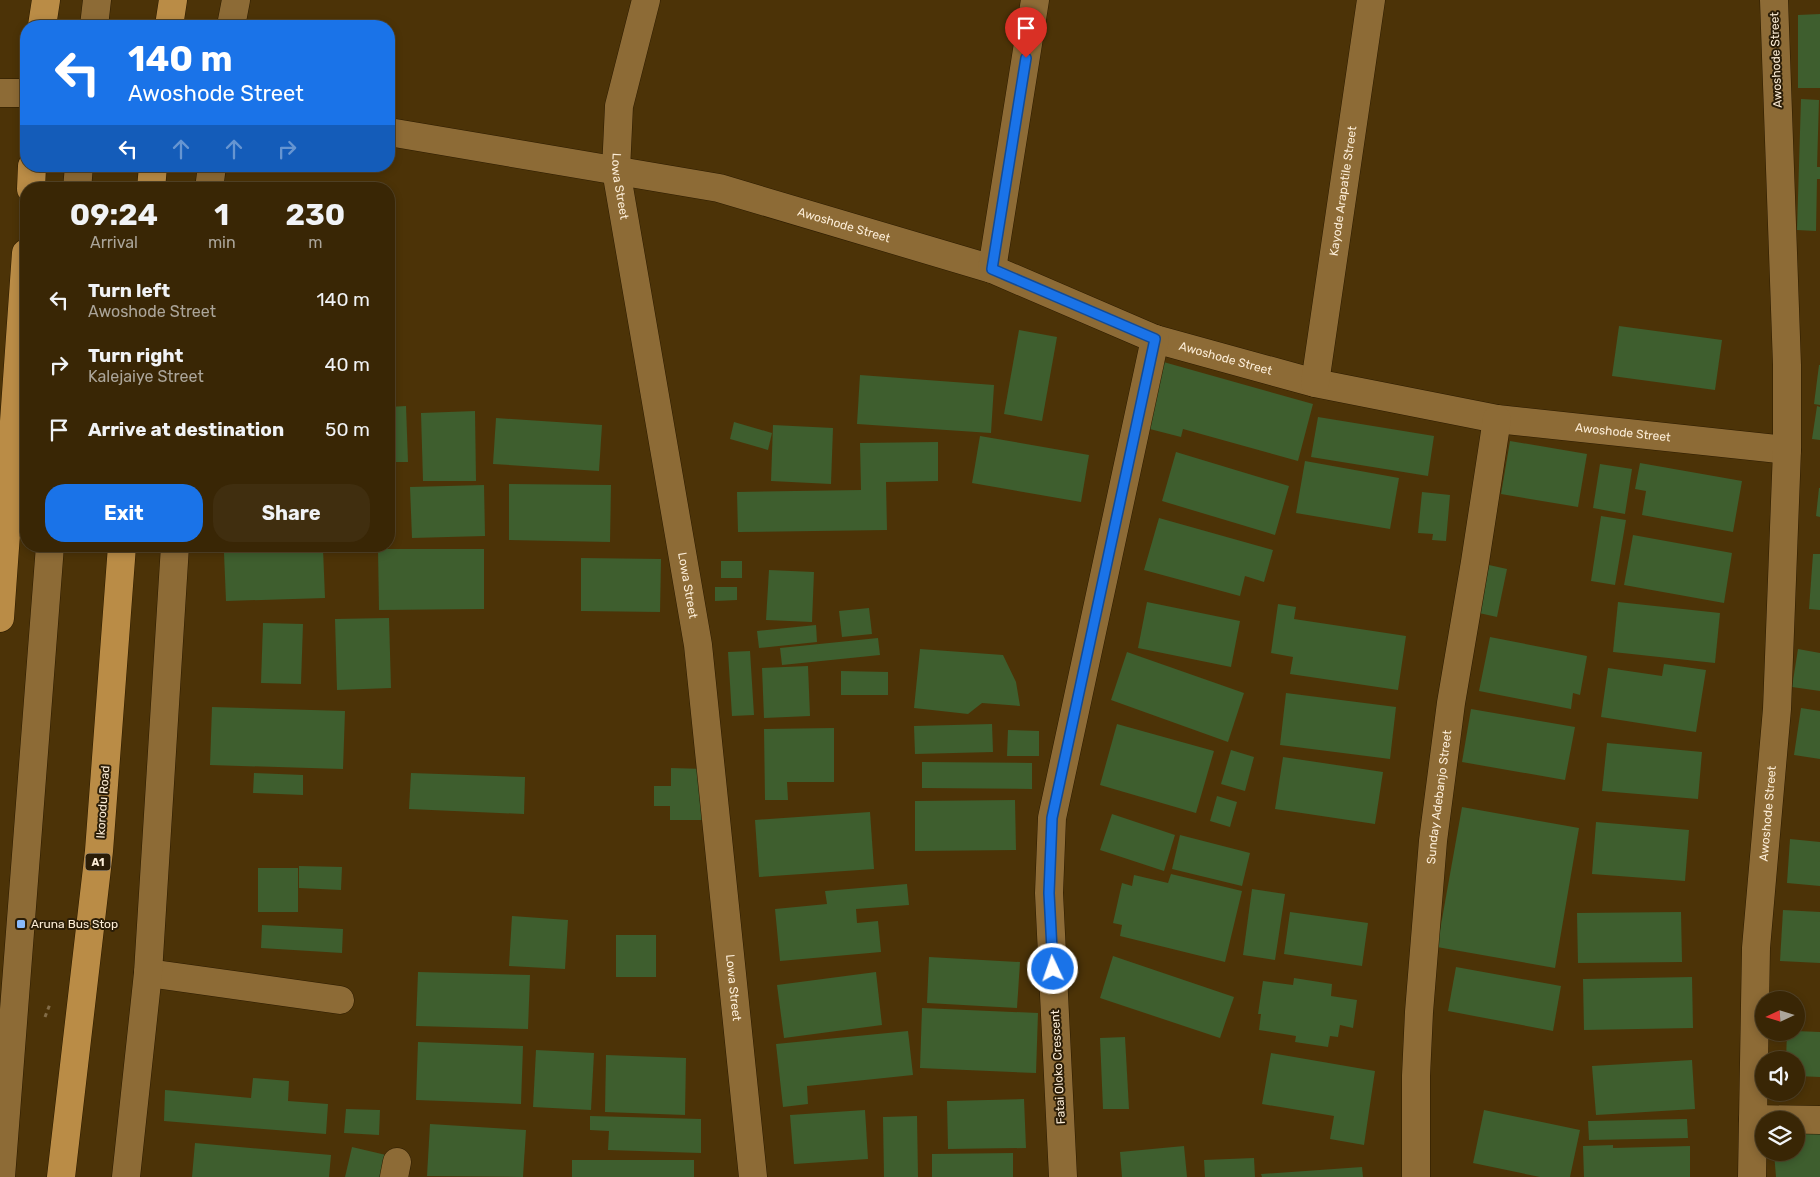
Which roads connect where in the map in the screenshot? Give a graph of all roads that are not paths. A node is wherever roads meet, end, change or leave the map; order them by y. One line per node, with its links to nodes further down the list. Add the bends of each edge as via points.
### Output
1 (46, 0): 9 (highway)
2 (97, 0): 10 (street)
3 (173, 0): 11 (highway)
4 (236, 0): 12 (street)
5 (646, 0): 16 (street, Lowa Street, via 619,106)
6 (1035, 0): 17 (street)
7 (1371, 0): 20 (street, Kayode Arapatile Street)
8 (1774, 0): 22 (street, Awoshode Street)
9 (43, 20)
10 (95, 20)
11 (170, 20)
12 (232, 20)
13 (0, 93): 14 (street)
14 (20, 93)
15 (395, 133): 16 (street, Awoshode Street)
16 (616, 170): 17 (street, Awoshode Street, via 719,188); 34 (street, Lowa Street, via 698,645)
17 (992, 269): 19 (street, Awoshode Street)
18 (20, 336): 26 (highway)
19 (1155, 339): 20 (street, Awoshode Street); 35 (street, Fatai Oloko Crescent, via 1052,818 1049,893)
20 (1315, 383): 21 (street, Awoshode Street)
21 (1497, 419): 22 (street, Awoshode Street); 36 (street, Sunday Adebanjo Street, via 1451,703 1433,841 1419,1012)
22 (1787, 450): 29 (street, Awoshode Street, via 1777,709 1756,948)
23 (50, 552): 31 (street)
24 (122, 552): 32 (highway, Ikorodu Road / A1, via 99,851)
25 (175, 552): 27 (street)
26 (0, 618)
27 (148, 973): 28 (street); 33 (street)
28 (340, 1000)
29 (1753, 1119): 30 (street); 37 (street, Awoshode Street)
30 (1820, 1120)
31 (1, 1177)
32 (60, 1177)
33 (126, 1177)
34 (753, 1177)
35 (1063, 1177)
36 (1416, 1177)
37 (1752, 1177)

